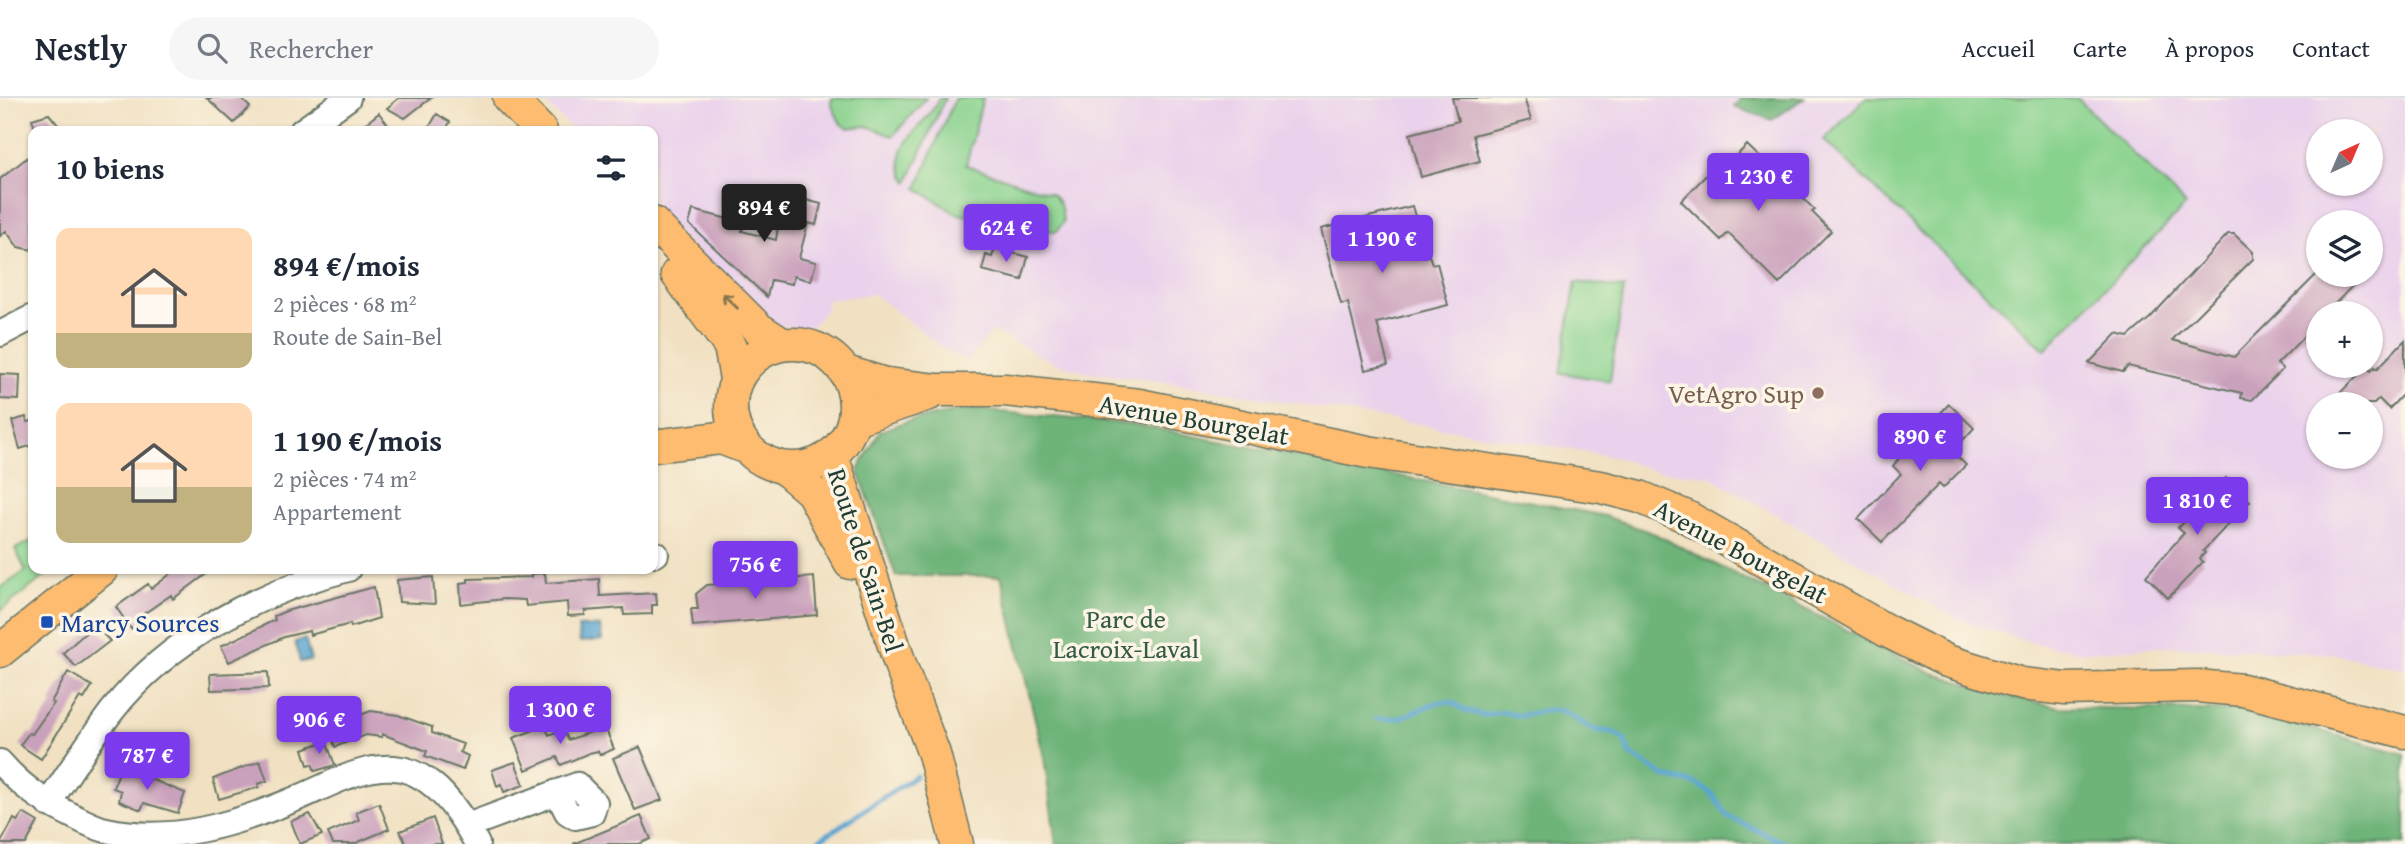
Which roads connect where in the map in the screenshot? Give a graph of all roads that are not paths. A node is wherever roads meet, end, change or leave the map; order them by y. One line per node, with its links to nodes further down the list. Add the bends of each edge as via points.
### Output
1 (348, 98): 4 (street)
2 (509, 98): 5 (main road)
3 (535, 98): 6 (main road)
4 (309, 126)
5 (536, 126)
6 (560, 126)
7 (658, 228): 11 (main road, one-way to 7, via 759,329)
8 (658, 253): 14 (main road, via 730,346)
9 (28, 320): 10 (street)
10 (0, 334)
11 (782, 344): 12 (main road, via 804,344 824,351); 14 (main road, via 763,350 748,362)
12 (846, 372): 13 (main road, Avenue Bourgelat, via 885,384); 15 (main road, via 855,394)
13 (936, 390): 15 (main road, Avenue Bourgelat); 27 (main road, Avenue Bourgelat, via 1005,390 1139,405 1368,452 1601,487 1687,517 1887,631 1947,660 2022,684 2065,689 2196,686 2243,690)
14 (733, 392): 16 (main road, via 698,423); 18 (main road, via 738,435)
15 (855, 419): 19 (main road, via 849,435)
16 (658, 429)
17 (658, 445): 18 (main road, via 721,438)
18 (747, 448): 20 (main road)
19 (832, 455): 20 (main road, via 801,468); 26 (main road, Route de Sain-Bel)
20 (784, 468): 26 (main road, Route de Sain-Bel, via 811,492)
21 (68, 574): 24 (main road)
22 (96, 574): 25 (main road)
23 (328, 574): 30 (street, via 254,603 206,629 154,668 113,710)
24 (0, 627)
25 (0, 651)
26 (900, 664): 32 (main road, Route de Sain-Bel, via 937,763)
27 (2405, 732)
28 (0, 762): 30 (street)
29 (557, 792): 31 (street)
30 (48, 804): 31 (street, via 104,830 159,836 216,828 368,770 395,768 425,777)
31 (472, 835)
32 (957, 844)

